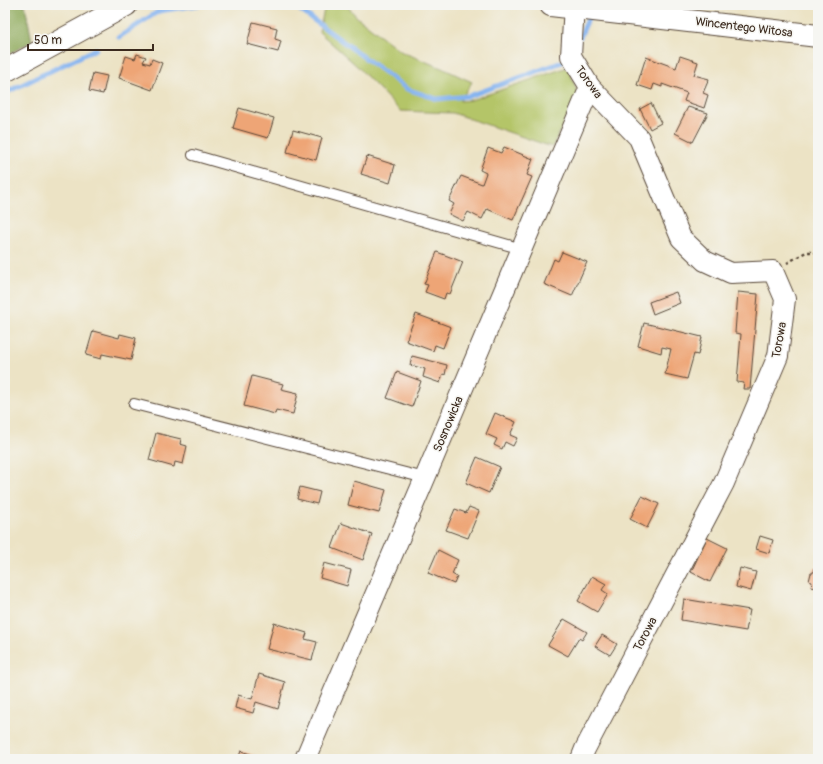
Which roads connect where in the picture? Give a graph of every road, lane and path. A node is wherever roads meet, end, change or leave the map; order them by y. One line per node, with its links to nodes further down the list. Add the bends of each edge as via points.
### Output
1 (126, 5): 5 (street)
2 (551, 5): 3 (street, Wincentego Witosa)
3 (574, 6): 4 (street, Wincentego Witosa); 6 (street, Torowa, via 571,56)
4 (818, 36)
5 (5, 71)
6 (590, 87): 8 (street, Sosnowicka); 10 (street, Torowa, via 639,138 681,238 705,261 732,273)
7 (194, 155): 8 (lane)
8 (522, 249): 12 (street, Sosnowicka)
9 (818, 252): 10 (path, via 806,252)
10 (773, 271): 14 (street, Torowa, via 785,299 778,356 724,484)
11 (134, 404): 12 (lane)
12 (425, 478): 13 (street, Sosnowicka)
13 (304, 759)
14 (581, 759)

